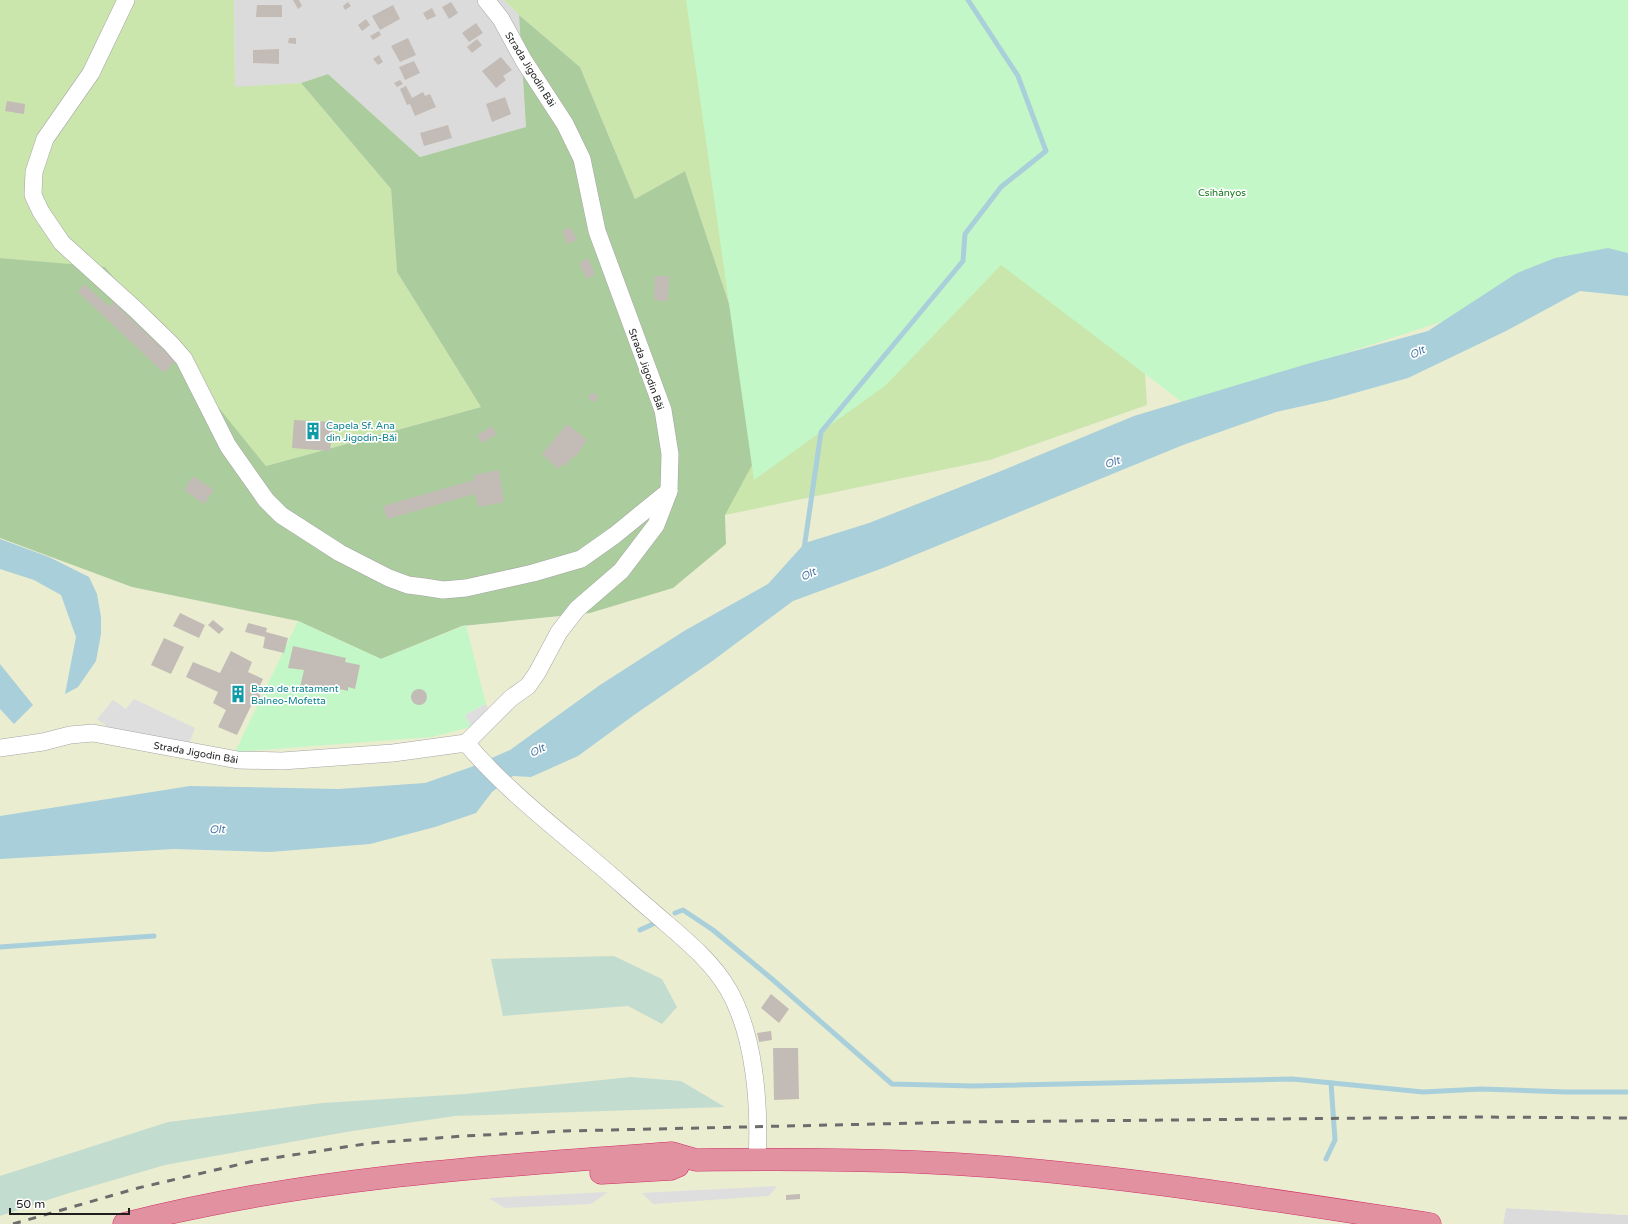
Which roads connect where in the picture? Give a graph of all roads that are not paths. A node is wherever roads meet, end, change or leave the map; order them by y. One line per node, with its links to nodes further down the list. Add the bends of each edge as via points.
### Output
1 (126, 0): 3 (street, via 91,73 45,139 34,172 32,195 62,243 135,309 184,359 228,446 266,500 281,515 340,553 389,578 408,585 443,590 466,588 533,573 581,559)
2 (486, 0): 3 (street, Strada Jigodin Băi, via 501,19 524,61 565,124 582,159 597,231 663,410 670,454)
3 (670, 491): 4 (street, Strada Jigodin Băi, via 656,525 621,571 577,609 559,632 528,686 511,698)
4 (466, 743): 5 (street, Strada Jigodin Băi, via 393,753 282,761 238,760 93,733); 6 (street, via 513,791 698,953 727,987 740,1015 749,1048 759,1126)
5 (0, 748)
6 (757, 1159): 7 (highway); 10 (highway, via 848,1159 1011,1168 1211,1191)
7 (696, 1160): 8 (highway, via 672,1153 515,1164 372,1178 245,1198); 9 (highway, via 671,1169 516,1178 373,1192)
8 (124, 1224)
9 (190, 1224)
10 (1430, 1224)

